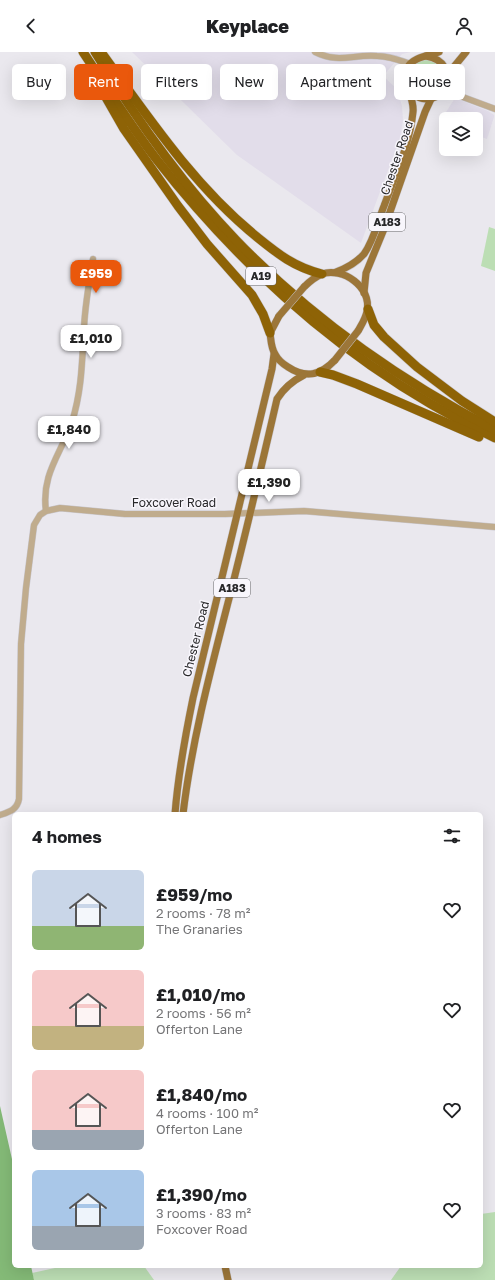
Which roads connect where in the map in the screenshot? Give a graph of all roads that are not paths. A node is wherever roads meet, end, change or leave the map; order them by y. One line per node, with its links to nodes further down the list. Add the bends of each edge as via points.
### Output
1 (82, 52): 20 (highway, via 128,135 207,244 252,295); 26 (highway, A19, via 160,164 211,225 264,279 314,323 361,358 432,405)
2 (94, 52): 25 (highway, A19, via 133,112 180,176 236,240 273,276 319,317 366,352 436,398)
3 (101, 52): 17 (highway, via 192,173 231,214 279,254 298,266)
4 (315, 52): 8 (street, via 336,59 390,57)
5 (439, 52): 7 (main road)
6 (466, 52): 10 (main road)
7 (426, 56): 8 (main road); 9 (main road)
8 (410, 64)
9 (443, 64)
10 (456, 64)
11 (465, 98): 14 (street)
12 (411, 100): 16 (main road, Chester Road / A183, via 413,111 404,151 369,244 360,258)
13 (431, 100): 18 (main road, Chester Road / A183, via 366,273)
14 (495, 109)
15 (93, 259): 28 (street, via 88,285 79,397 45,486)
16 (336, 272): 17 (main road); 18 (main road, via 354,280)
17 (322, 274): 20 (main road, bridge, via 310,281 279,316)
18 (364, 293): 19 (main road)
19 (368, 309): 22 (main road, bridge, via 358,331 335,360); 24 (highway, via 374,325 384,337 417,367)
20 (270, 333): 21 (main road)
21 (274, 354): 23 (main road, via 282,363); 29 (main road, Chester Road / A183)
22 (320, 372): 23 (main road); 27 (highway, via 357,384)
23 (304, 375): 30 (main road, Chester Road / A183, via 294,380 277,399)
24 (495, 422)
25 (495, 430)
26 (495, 438)
27 (495, 444)
28 (46, 511): 29 (street, Foxcover Road, via 60,508 125,514); 34 (street, via 34,525 26,588 21,644 19,799 13,810)
29 (237, 513): 30 (street, Foxcover Road); 32 (main road, Chester Road / A183, via 183,744)
30 (251, 513): 31 (street, Foxcover Road, via 304,511); 33 (main road, Chester Road / A183, via 196,735)
31 (495, 527)
32 (175, 812)
33 (183, 812)
34 (0, 815)
35 (226, 1268): 36 (main road)
36 (228, 1280)

